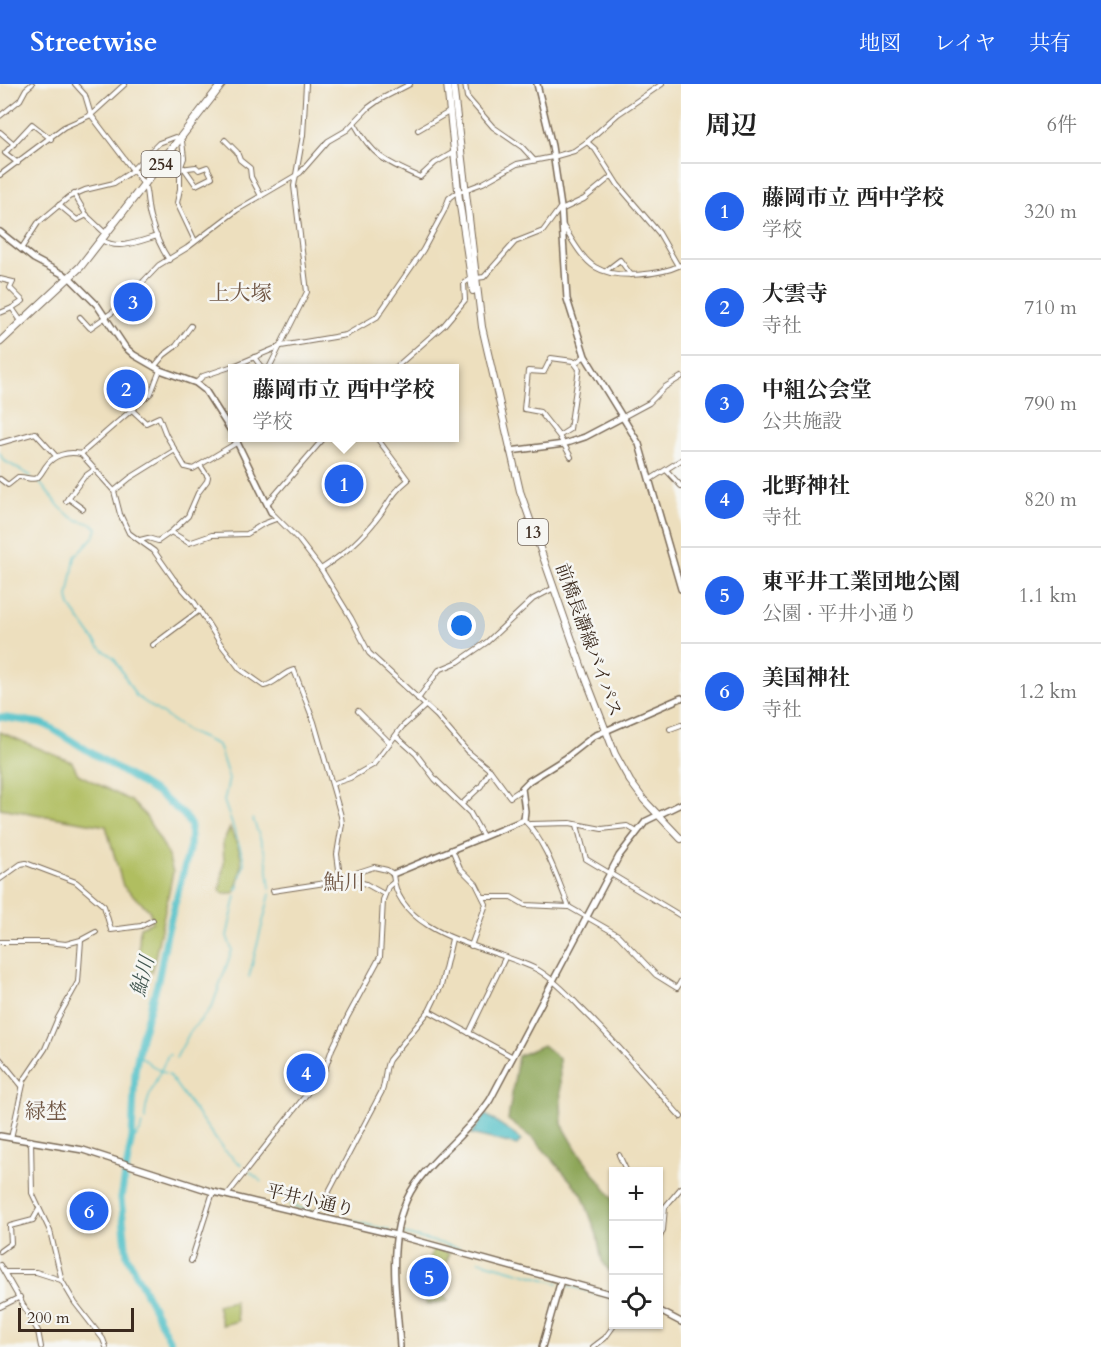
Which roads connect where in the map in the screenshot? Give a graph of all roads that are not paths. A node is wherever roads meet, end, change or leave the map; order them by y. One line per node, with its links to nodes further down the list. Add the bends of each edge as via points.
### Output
1 (32, 84): 14 (street)
2 (75, 84): 13 (street, via 85,95)
3 (125, 84): 13 (street)
4 (222, 84): 19 (highway, 254)
5 (306, 84): 32 (street, via 303,135)
6 (411, 84): 15 (street, via 379,100)
7 (447, 84): 12 (main road, 前橋長瀞線バイパス / 13)
8 (453, 84): 35 (main road, 前橋長瀞線バイパス / 13)
9 (465, 84): 27 (street, via 467,97 493,127)
10 (537, 84): 26 (street)
11 (662, 84): 21 (street, via 618,114)
12 (449, 112): 16 (street); 25 (main road, 前橋長瀞線バイパス / 13)
13 (91, 115): 18 (street, via 64,127); 30 (street)
14 (0, 116)
15 (354, 123): 25 (street, via 366,144 384,160 420,177); 32 (street, via 328,141)
16 (418, 130)
17 (0, 132): 22 (street)
18 (51, 139): 22 (street, via 32,124); 28 (street)
19 (180, 140): 29 (street); 30 (street, via 175,137 159,142); 34 (highway, 254)
20 (225, 140): 37 (street, via 250,168)
21 (587, 142): 26 (street); 33 (street)
22 (14, 144): 24 (street)
23 (0, 146): 24 (street)
24 (7, 151): 28 (street)
25 (454, 152): 35 (main road, 前橋長瀞線バイパス / 13)
26 (553, 157): 27 (street); 39 (street)
27 (534, 160): 35 (street)
28 (18, 163): 31 (street)
29 (182, 168): 29 (street, via 207,167 212,177 196,185); 45 (street, via 177,203)
30 (134, 169): 34 (street); 36 (street, via 114,183)
31 (0, 175)
32 (295, 176): 37 (street); 61 (street, via 307,292)
33 (612, 176): 39 (street, via 584,200); 48 (street)
34 (145, 186): 43 (street); 44 (highway, 254)
35 (461, 191): 53 (main road, 前橋長瀞線バイパス / 13); 61 (street, via 447,200 423,250 377,317 346,335)
36 (74, 194): 38 (street); 40 (street)
37 (261, 196): 45 (street)
38 (59, 205): 40 (street, via 77,220); 46 (street, via 38,223)
39 (561, 209): 41 (street); 53 (street, via 543,231 515,242 484,277)
40 (87, 215): 44 (street)
41 (562, 225): 49 (street, via 588,260); 63 (street, via 567,299)
42 (0, 232): 46 (street)
43 (157, 236): 44 (street, via 132,244 110,245); 47 (street)
44 (104, 237): 51 (highway, 254)
45 (195, 241): 47 (street)
46 (21, 249): 51 (street)
47 (169, 260): 57 (street, via 152,270)
48 (680, 265): 50 (street)
49 (606, 271): 50 (street); 50 (street, via 620,260)
50 (631, 275)
51 (70, 278): 57 (street); 58 (highway, 254)
52 (0, 279): 54 (street, via 13,282 10,288 21,297)
53 (472, 279): 68 (street, via 462,286 465,300 444,325); 86 (main road, 前橋長瀞線バイパス / 13)
54 (12, 308): 55 (street); 58 (street)
55 (0, 313)
56 (80, 317): 57 (street, via 90,328)
57 (106, 317): 69 (street, via 125,347)
58 (22, 322): 60 (highway, 254)
59 (191, 326): 69 (street)
60 (0, 342)
61 (281, 346): 62 (street); 67 (street)
62 (254, 357): 65 (street); 66 (street)
63 (586, 358): 64 (street); 71 (street); 76 (street)
64 (575, 363): 71 (street); 78 (street, via 551,358 544,372 528,371 524,409 540,412)
65 (235, 364)
66 (259, 364)
67 (272, 364)
68 (401, 364)
69 (154, 367): 72 (street)
70 (228, 367): 74 (street, via 203,376)
71 (579, 368): 78 (street, via 570,429)
72 (160, 370): 74 (street); 75 (street, via 151,393)
73 (681, 377): 76 (street, via 649,403)
74 (196, 383): 77 (street, via 213,399)
75 (132, 410): 85 (street, via 146,423 159,417); 87 (street)
76 (623, 417): 84 (street); 95 (street, via 639,444)
77 (228, 425)
78 (559, 436): 84 (street)
79 (233, 442): 91 (street)
80 (237, 442): 98 (street)
81 (321, 442): 98 (street)
82 (380, 442): 106 (street, via 408,480 394,491 379,516 349,550)
83 (0, 443): 88 (street, via 35,433)
84 (564, 444): 86 (street); 89 (street)
85 (175, 450): 91 (street, via 185,467 193,469); 97 (street)
86 (510, 451): 107 (main road, 前橋長瀞線バイパス / 13)
87 (81, 454): 88 (street); 92 (street)
88 (56, 456): 94 (street, via 34,479 18,477 8,485)
89 (571, 457)
90 (681, 460): 93 (street)
91 (200, 465): 102 (street, via 207,481 188,516)
92 (94, 470): 97 (street); 99 (street, via 67,499)
93 (667, 471): 95 (street); 96 (street)
94 (0, 479)
95 (651, 479): 105 (street)
96 (681, 486)
97 (114, 491): 103 (street, via 129,533)
98 (267, 504): 100 (street)
99 (83, 509)
100 (271, 512): 101 (street)
101 (276, 518): 102 (street, via 247,534 212,535 192,542); 106 (street)
102 (171, 532): 103 (street, via 158,541)
103 (139, 540): 109 (street, via 154,551)
104 (681, 559): 105 (street)
105 (674, 562): 108 (street)
106 (321, 569): 112 (street, via 369,653)
107 (554, 588): 112 (street, via 533,599 487,642 439,670); 117 (main road, 前橋長瀞線バイパス / 13)
108 (681, 589)
109 (200, 610): 110 (street); 121 (street, via 240,669 261,685 268,686 294,670)
110 (153, 645)
111 (681, 698): 117 (street)
112 (418, 699): 113 (street)
113 (425, 706): 118 (street); 120 (street)
114 (358, 711): 119 (street)
115 (681, 724): 116 (street)
116 (670, 729)
117 (605, 731): 122 (street); 125 (main road, 前橋長瀞線バイパス / 13, via 630,781)
118 (396, 736): 119 (street); 123 (street)
119 (390, 743): 121 (street, via 368,768)
120 (490, 770): 122 (street, via 510,797); 123 (street, via 481,786)
121 (332, 784): 135 (street, via 342,824 337,854)
122 (522, 788): 126 (street)
123 (462, 804): 130 (street)
124 (681, 804): 125 (street)
125 (657, 815): 129 (street); 131 (main road, 前橋長瀞線バイパス / 13)
126 (524, 820): 127 (street); 130 (street)
127 (530, 824): 128 (street); 141 (street, via 543,844)
128 (577, 825): 129 (street, via 603,829 627,826); 133 (street, via 586,859)
129 (637, 832): 133 (street)
130 (483, 836): 132 (street)
131 (681, 839)
132 (452, 849): 134 (street); 140 (street, via 460,868)
133 (610, 873): 142 (street); 143 (street)
134 (393, 874): 135 (street, via 378,867); 137 (street)
135 (340, 877): 138 (street); 139 (street)
136 (0, 879): 144 (street, via 26,863 76,882 104,906 111,930 141,926)
137 (394, 882): 139 (street); 146 (street, via 409,909)
138 (273, 891)
139 (384, 894): 166 (street, via 380,957 324,1072)
140 (483, 897): 141 (street, via 511,897 525,905); 149 (street, via 486,904)
141 (569, 907): 143 (street)
142 (681, 916)
143 (587, 918): 151 (street); 152 (street, via 618,935 656,975 677,988)
144 (153, 920)
145 (96, 932): 147 (street)
146 (452, 939): 149 (street); 153 (street, via 441,986)
147 (81, 940): 148 (street, via 63,944); 157 (street, via 78,982)
148 (0, 942)
149 (471, 946): 150 (street)
150 (505, 958): 151 (street, via 534,968); 154 (street)
151 (553, 981): 155 (street); 158 (street, via 593,1019)
152 (681, 981)
153 (429, 1011): 154 (street); 169 (street, via 389,1060 382,1091)
154 (469, 1033): 155 (street)
155 (513, 1057): 170 (street, via 479,1116 412,1189)
156 (0, 1059): 157 (street)
157 (22, 1086): 160 (street)
158 (681, 1117)
159 (0, 1136): 160 (street, 平井小通り)
160 (11, 1138): 161 (street, 平井小通り)
161 (31, 1140): 165 (street, 平井小通り, via 110,1158); 167 (street, via 32,1193)
162 (619, 1155): 163 (street)
163 (625, 1167)
164 (681, 1188): 168 (street)
165 (213, 1192): 166 (street, 平井小通り); 172 (street)
166 (226, 1195): 169 (street, 平井小通り)
167 (39, 1208): 171 (street, via 33,1220 10,1226 11,1243); 176 (street, via 50,1231)
168 (663, 1214)
169 (316, 1216): 170 (street, 平井小通り)
170 (396, 1235): 175 (street, 平井小通り); 185 (street)
171 (0, 1251)
172 (191, 1261)
173 (0, 1265): 174 (street)
174 (5, 1272): 176 (street, via 36,1272); 178 (street)
175 (561, 1280): 177 (street, 平井小通り); 186 (street)
176 (62, 1281): 184 (street)
177 (609, 1294)
178 (20, 1297): 179 (street); 183 (street, via 38,1331)
179 (0, 1307)
180 (663, 1313): 181 (street)
181 (681, 1322)
182 (611, 1329): 187 (street)
183 (41, 1347)
184 (106, 1347)
185 (400, 1347)
186 (542, 1347)
187 (593, 1347)

